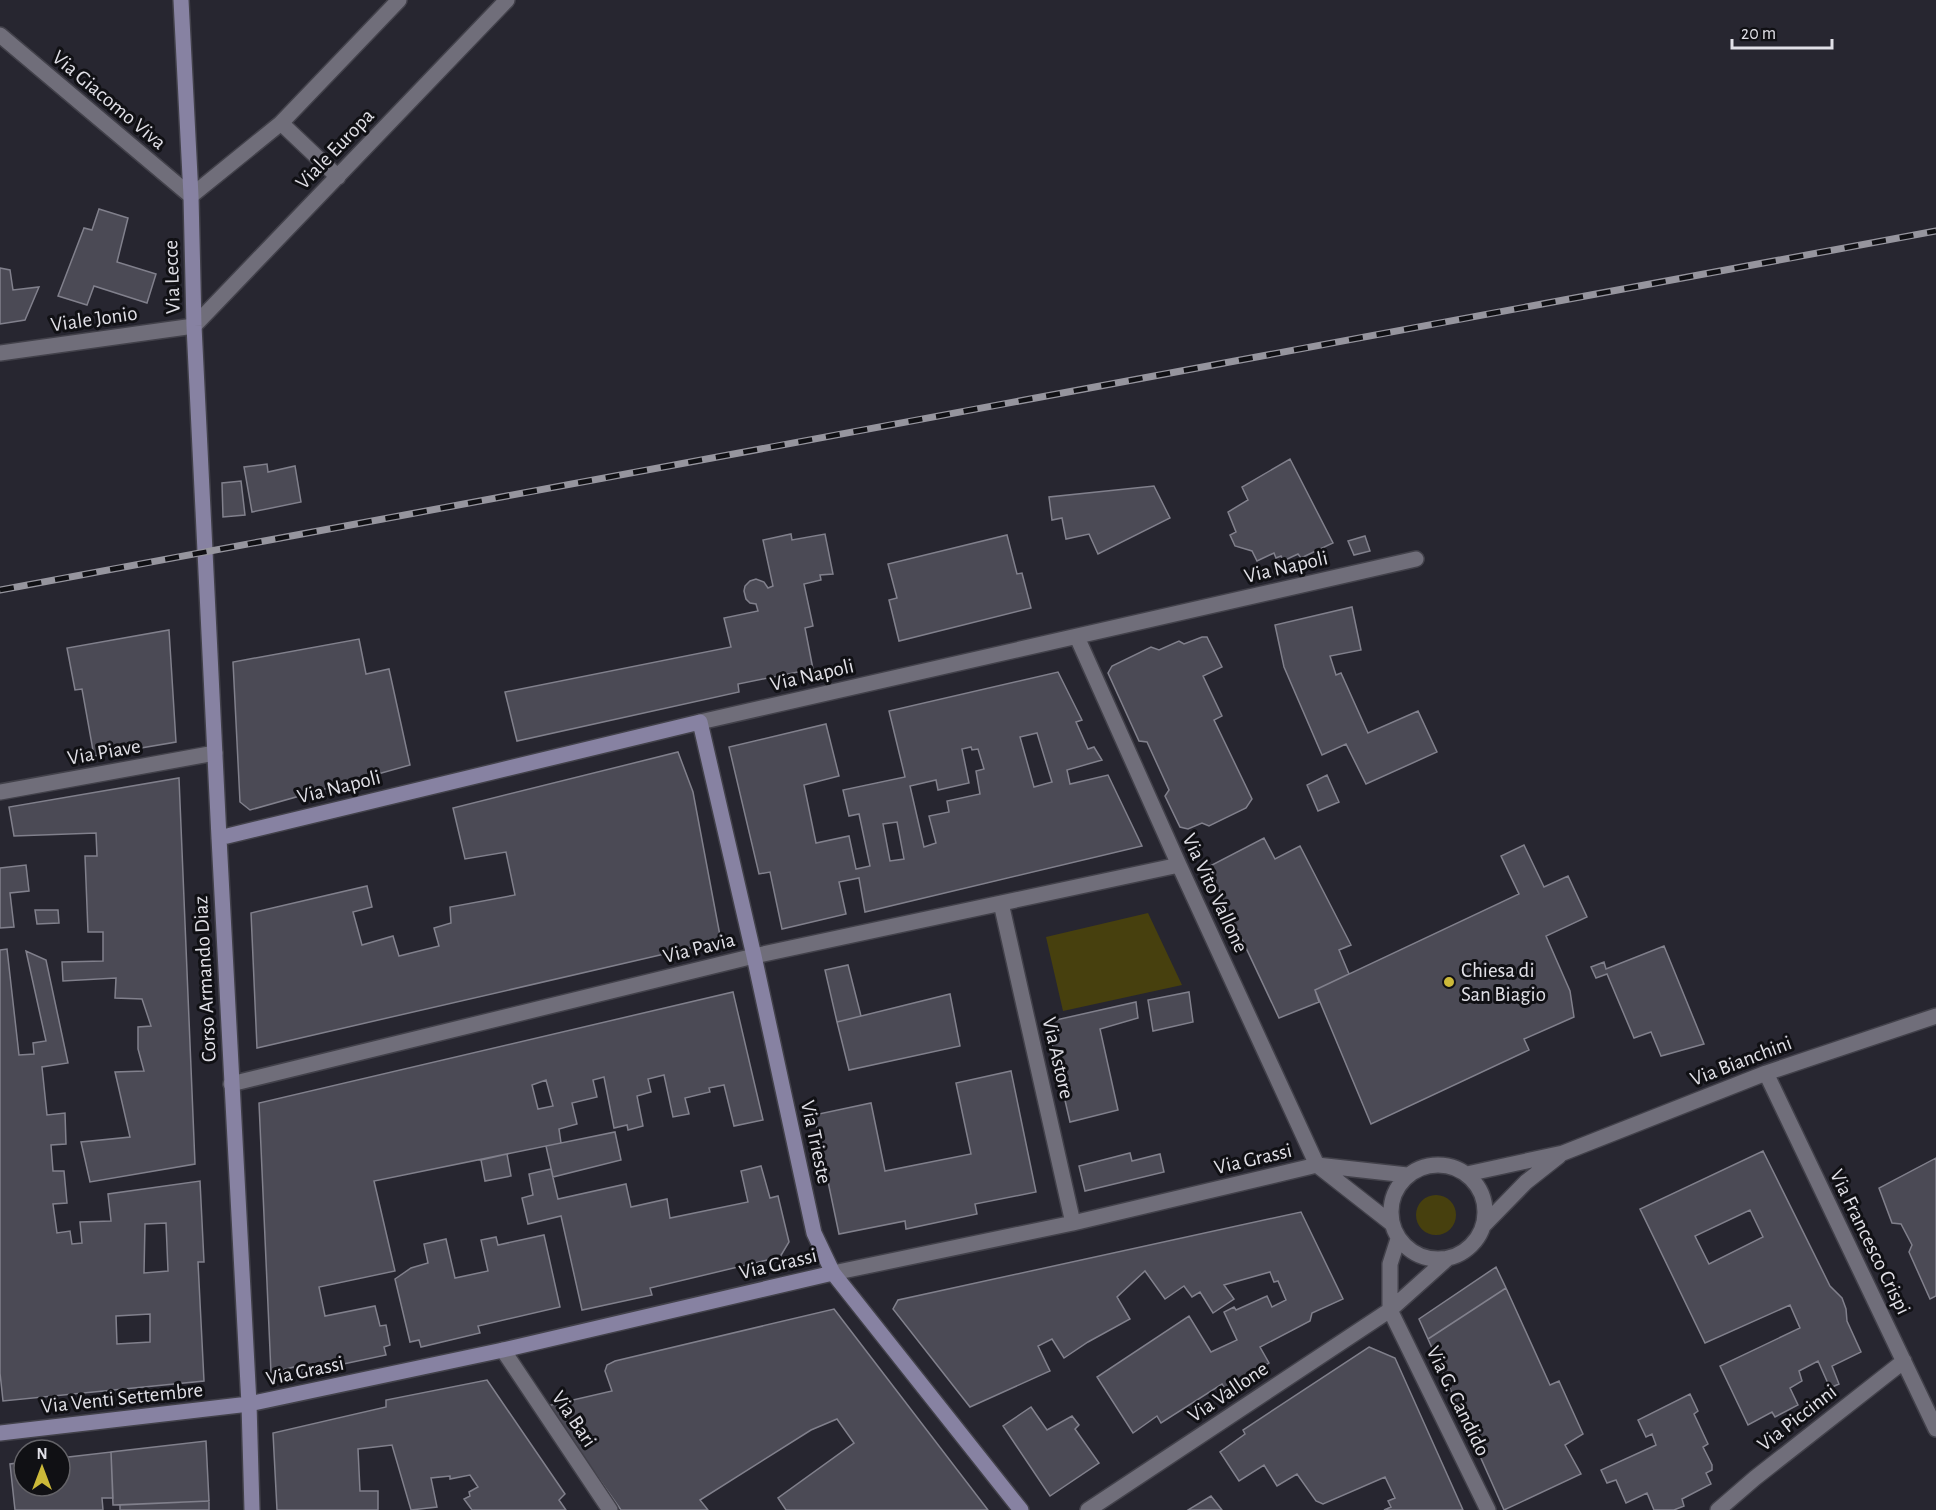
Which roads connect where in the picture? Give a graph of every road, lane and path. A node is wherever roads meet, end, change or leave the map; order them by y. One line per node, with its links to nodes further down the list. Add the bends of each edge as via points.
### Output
1 (181, 0): 7 (street, Via Lecce)
2 (399, 0): 5 (street)
3 (507, 0): 6 (street, Viale Europa)
4 (0, 35): 7 (street, Via Giacomo Viva)
5 (282, 123): 6 (street); 7 (street)
6 (338, 177): 8 (street, Viale Europa)
7 (191, 196): 8 (street, Via Lecce)
8 (194, 326): 9 (street, Viale Jonio); 10 (street, Via Lecce)
9 (0, 353)
10 (205, 552): 14 (street, Corso Armando Diaz)
11 (1416, 559): 12 (street, Via Napoli)
12 (1077, 637): 13 (street, Via Napoli); 17 (street, Via Vito Vallone)
13 (699, 722): 16 (street, Via Napoli); 19 (street, Via Trieste)
14 (215, 753): 15 (street, Via Piave); 16 (street, Corso Armando Diaz)
15 (0, 792)
16 (219, 838): 22 (street, Corso Armando Diaz)
17 (1179, 865): 18 (street, Via Pavia); 24 (street, Via Vito Vallone)
18 (1001, 903): 19 (street, Via Pavia); 27 (street, Via Astore)
19 (754, 956): 22 (street, Via Pavia); 32 (street, Via Trieste, via 814,1233)
20 (1936, 1016): 21 (street, Via Bianchini)
21 (1766, 1073): 23 (street, Via Bianchini); 35 (street, Via Francesco Crispi)
22 (231, 1084): 36 (street, Corso Armando Diaz)
23 (1563, 1153): 25 (street); 29 (street, via 1526,1182)
24 (1317, 1165): 26 (street, Via Grassi); 27 (street, Via Grassi); 28 (street)
25 (1467, 1174): 26 (street, via 1448,1165 1427,1165); 29 (street, via 1480,1189 1486,1206)
26 (1407, 1175): 28 (street, via 1396,1188 1390,1205)
27 (1073, 1223): 32 (street, Via Grassi)
28 (1391, 1223): 30 (street)
29 (1484, 1225): 31 (street, via 1464,1252)
30 (1398, 1239): 31 (street, via 1412,1252 1429,1259); 33 (street, via 1390,1264)
31 (1448, 1258): 33 (street, Via Vallone)
32 (833, 1273): 34 (street, Via Grassi); 41 (street, Via Trieste)
33 (1390, 1310): 42 (street, Via Vallone); 43 (street, Via G. Candido)
34 (503, 1350): 36 (street, Via Grassi); 40 (street, Via Bari)
35 (1904, 1361): 37 (street, Via Francesco Crispi); 44 (street, Via Piccinni)
36 (249, 1404): 38 (street, Via Venti Settembre); 39 (street, Corso Armando Diaz)
37 (1936, 1429)
38 (0, 1433)
39 (252, 1510)
40 (610, 1510)
41 (1021, 1510)
42 (1088, 1510)
43 (1488, 1510)
44 (1718, 1510)

